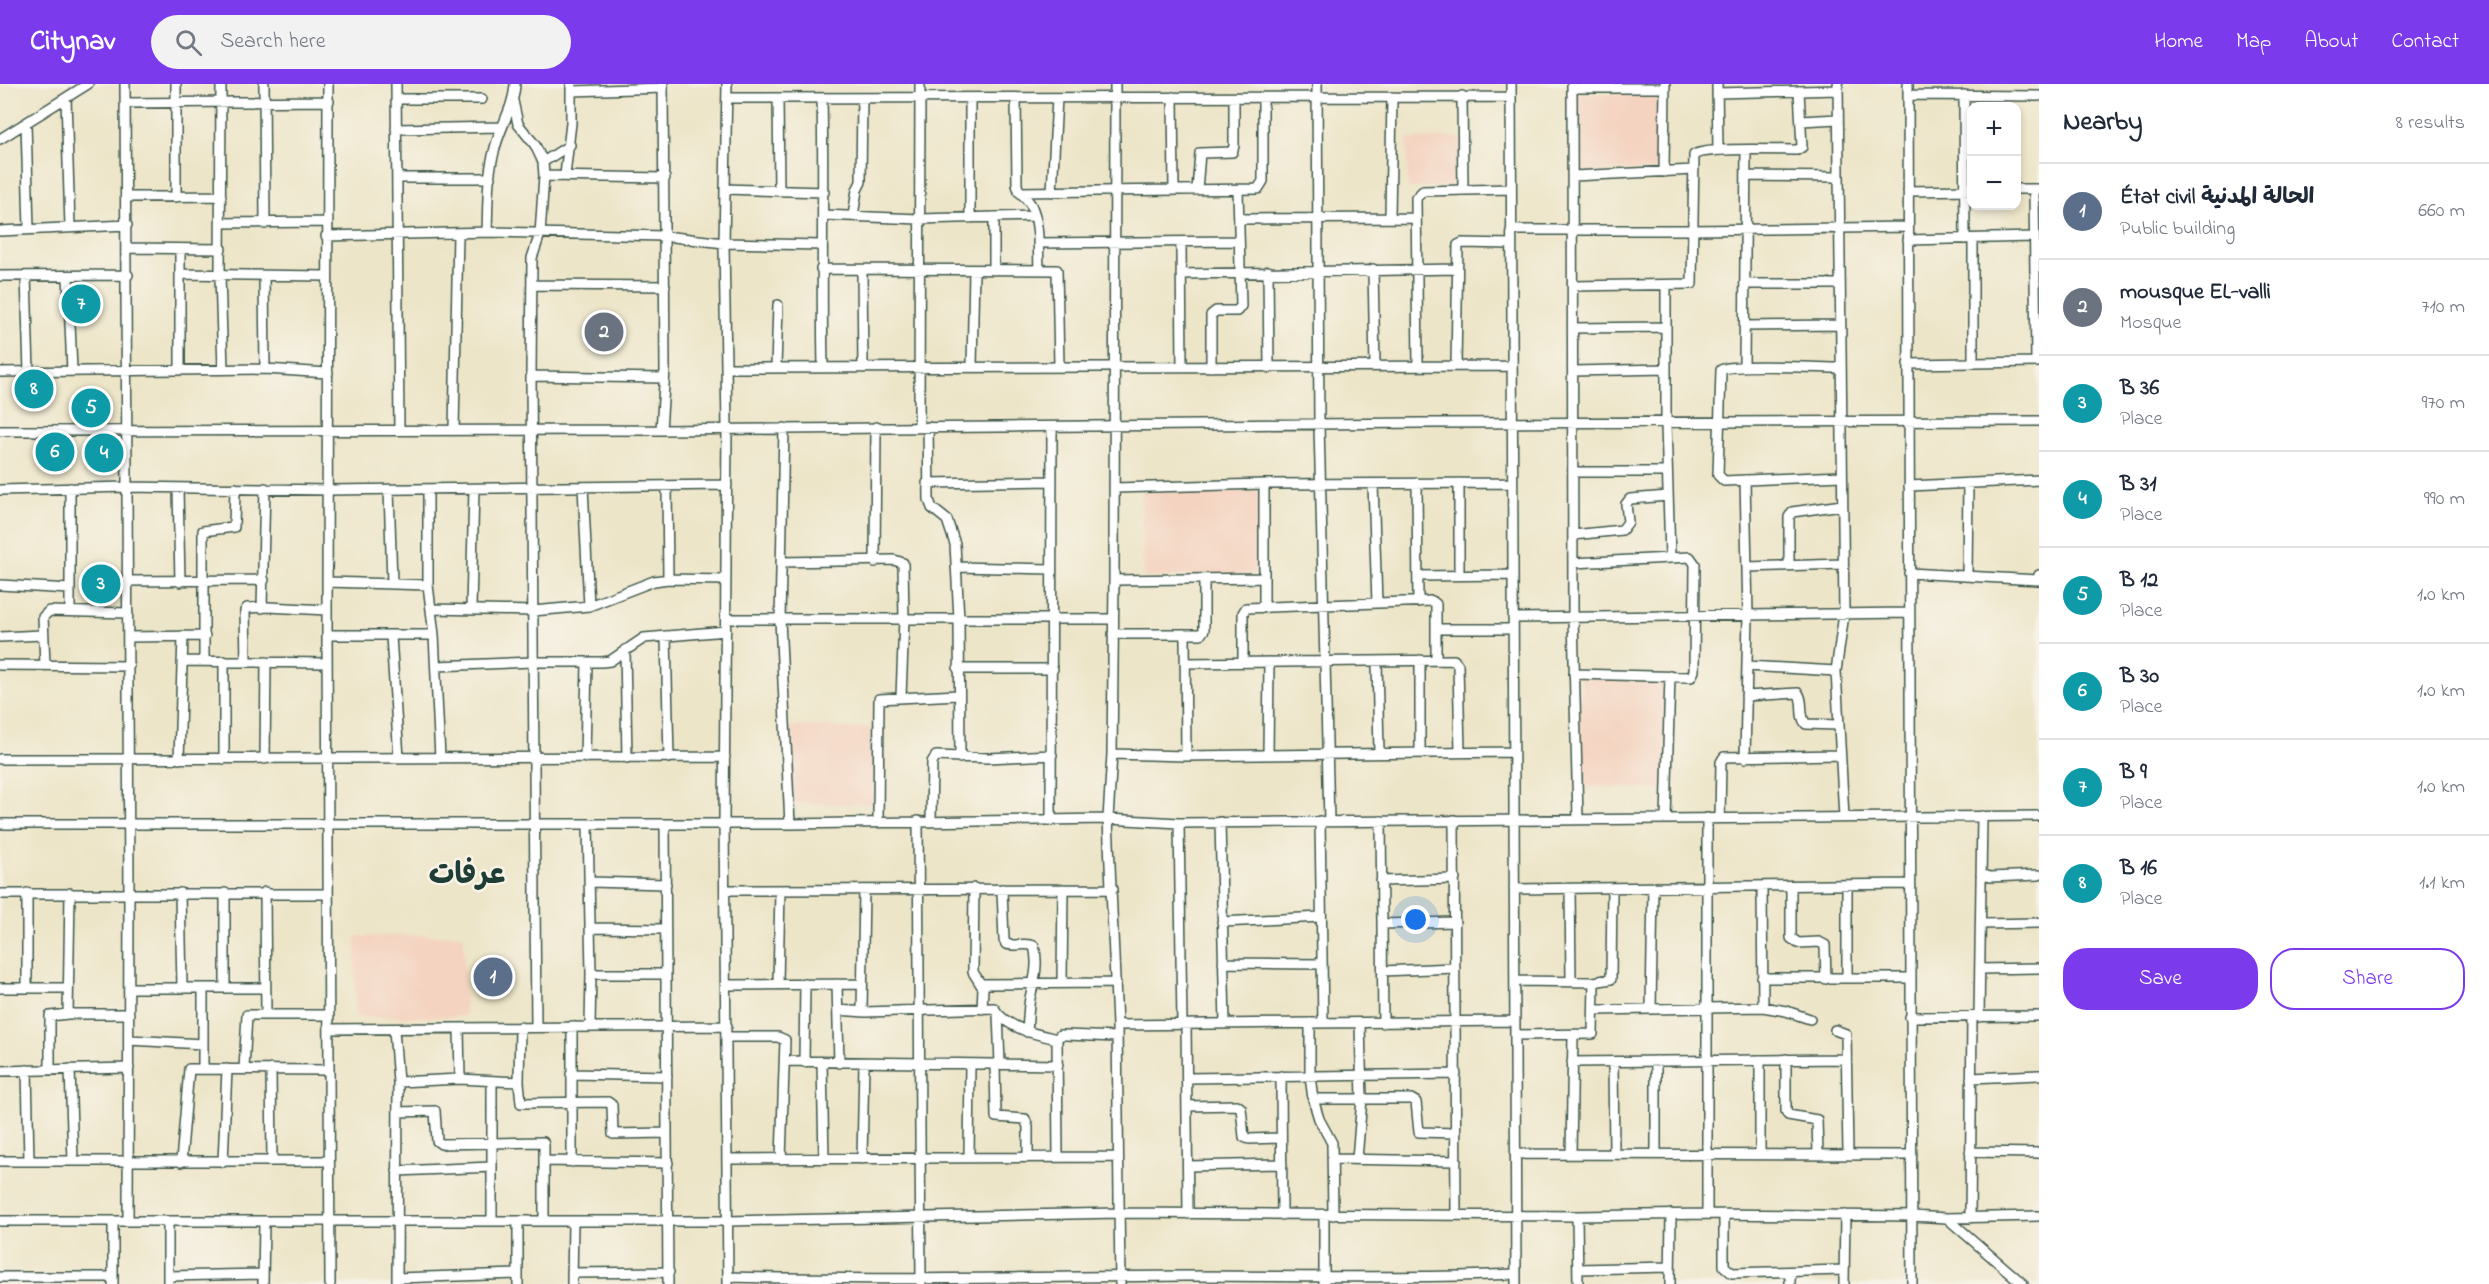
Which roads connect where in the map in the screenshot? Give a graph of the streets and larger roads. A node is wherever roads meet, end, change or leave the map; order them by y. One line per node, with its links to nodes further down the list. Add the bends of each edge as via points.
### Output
1 (88, 84): 31 (street)
2 (125, 84): 49 (street)
3 (176, 84): 46 (street)
4 (221, 84): 47 (street)
5 (264, 84): 48 (street)
6 (328, 84): 44 (street)
7 (396, 84): 41 (street)
8 (515, 84): 45 (street)
9 (727, 84): 32 (street)
10 (920, 84): 36 (street)
11 (1115, 84): 26 (street)
12 (1317, 84): 28 (street)
13 (1511, 84): 30 (street)
14 (1908, 84): 22 (street)
15 (663, 86): 18 (street); 70 (street)
16 (1572, 86): 17 (street); 65 (street)
17 (1665, 86): 62 (street)
18 (572, 87): 56 (street)
19 (1838, 87): 21 (street); 50 (street)
20 (1717, 89): 21 (street); 57 (street)
21 (1799, 91): 51 (street)
22 (1908, 95): 23 (street); 81 (street)
23 (1964, 95): 25 (street); 60 (street)
24 (1462, 96): 29 (street); 30 (street); 77 (street)
25 (2039, 96)
26 (1115, 97): 27 (street); 39 (street); 80 (street)
27 (1173, 97): 43 (street); 74 (street)
28 (1317, 97): 29 (street); 40 (street); 98 (street)
29 (1392, 97): 94 (street)
30 (1511, 97): 72 (street)
31 (66, 98): 52 (street); 103 (street)
32 (727, 98): 33 (street); 71 (street)
33 (778, 98): 34 (street); 79 (street)
34 (822, 98): 35 (street); 82 (street)
35 (862, 98): 36 (street); 90 (street, via 861,183 856,190)
36 (920, 98): 37 (street); 96 (street)
37 (970, 98): 38 (street); 93 (street)
38 (1016, 98): 39 (street); 83 (street)
39 (1057, 98): 84 (street)
40 (1263, 98): 43 (street); 76 (street, via 1263,181 1258,189)
41 (396, 99): 42 (street); 54 (street)
42 (482, 99)
43 (1234, 99): 75 (street, via 1232,152 1200,153)
44 (329, 101): 48 (street); 99 (street)
45 (513, 101): 53 (street); 59 (street, via 518,124)
46 (177, 102): 47 (street); 49 (street); 87 (street)
47 (221, 102): 48 (street); 85 (street)
48 (264, 102): 101 (street)
49 (126, 103): 86 (street)
50 (1838, 118): 51 (street); 67 (street)
51 (1801, 121): 58 (street, via 1802,147 1797,150)
52 (26, 123): 55 (street); 107 (street)
53 (501, 127): 54 (street); 69 (street)
54 (396, 129): 68 (street)
55 (0, 139)
56 (570, 145): 59 (street); 64 (street)
57 (1718, 150): 58 (street); 61 (street, via 1697,152)
58 (1746, 151): 66 (street)
59 (543, 162): 63 (street)
60 (1967, 166)
61 (1694, 170): 62 (street); 111 (street)
62 (1664, 172): 65 (street)
63 (544, 176): 64 (street); 115 (street)
64 (564, 176): 70 (street)
65 (1573, 176): 109 (street)
66 (1746, 176): 67 (street); 105 (street)
67 (1838, 177): 106 (street)
68 (397, 178): 69 (street); 114 (street)
69 (490, 178): 112 (street)
70 (665, 178): 117 (street)
71 (725, 189): 79 (street); 123 (street)
72 (1511, 189): 77 (street); 108 (street)
73 (2036, 189): 118 (street)
74 (1174, 190): 75 (street); 80 (street)
75 (1197, 190): 76 (street)
76 (1238, 190): 97 (street)
77 (1463, 190): 95 (street, via 1418,193)
78 (1967, 190): 81 (street)
79 (779, 191): 82 (street)
80 (1116, 191): 84 (street); 125 (street)
81 (1908, 191): 104 (street)
82 (824, 192): 89 (street)
83 (1019, 192): 84 (street); 91 (street)
84 (1052, 192)
85 (221, 196): 87 (street); 100 (street)
86 (127, 197): 87 (street); 102 (street)
87 (176, 197)
88 (1968, 210): 119 (street)
89 (823, 215): 90 (street); 127 (street)
90 (853, 216): 96 (street)
91 (1035, 216): 92 (street); 124 (street)
92 (994, 217): 93 (street); 138 (street)
93 (970, 218): 96 (street)
94 (1390, 218): 95 (street); 98 (street)
95 (1416, 218): 132 (street)
96 (919, 219): 141 (street)
97 (1239, 219): 98 (street); 121 (street)
98 (1318, 219): 140 (street)
99 (327, 222): 101 (street); 116 (street)
100 (220, 223): 101 (street); 129 (street)
101 (265, 224)
102 (127, 225): 103 (street); 128 (street)
103 (70, 226): 107 (street)
104 (1908, 227): 106 (street); 120 (street)
105 (1745, 228): 106 (street); 111 (street); 153 (street)
106 (1838, 228): 154 (street)
107 (29, 229): 110 (street)
108 (1511, 230): 109 (street); 126 (street)
109 (1573, 230): 111 (street); 157 (street)
110 (0, 231)
111 (1692, 231): 158 (street, via 1692,284)
112 (487, 232): 113 (street); 115 (street)
113 (458, 233): 114 (street); 212 (street)
114 (398, 234): 116 (street); 211 (street)
115 (540, 234): 117 (street); 155 (street, via 532,258)
116 (326, 236): 152 (street)
117 (665, 236): 123 (street); 156 (street)
118 (2034, 237): 119 (street); 131 (street)
119 (1969, 239): 120 (street); 165 (street)
120 (1908, 240): 166 (street)
121 (1239, 241): 122 (street); 142 (street)
122 (1181, 242): 125 (street); 145 (street)
123 (724, 243): 127 (street); 181 (street)
124 (1038, 243): 125 (street); 139 (street)
125 (1114, 243): 182 (street)
126 (1511, 244): 135 (street, via 1462,243 1457,249); 173 (street)
127 (822, 245): 133 (street)
128 (128, 248): 130 (street); 146 (street)
129 (221, 249): 130 (street); 147 (street)
130 (180, 250): 144 (street)
131 (2037, 267): 164 (street)
132 (1416, 268): 134 (street); 135 (street); 167 (street)
133 (821, 269): 136 (street); 175 (street)
134 (1373, 269): 140 (street); 171 (street)
135 (1457, 269): 172 (street)
136 (862, 270): 141 (street); 176 (street)
137 (974, 270): 138 (street); 141 (street); 168 (street)
138 (994, 270): 139 (street)
139 (1039, 270): 169 (street, via 1054,269 1058,273)
140 (1318, 270): 143 (street); 170 (street)
141 (919, 271): 177 (street)
142 (1241, 272): 143 (street); 145 (street); 179 (street, via 1241,306 1237,311 1215,311 1211,315)
143 (1268, 272): 183 (street)
144 (180, 274): 147 (street); 189 (street)
145 (1181, 274): 178 (street)
146 (128, 275): 150 (street); 188 (street)
147 (220, 275): 151 (street); 185 (street)
148 (0, 276): 149 (street)
149 (26, 276): 150 (street); 192 (street)
150 (68, 276): 190 (street)
151 (264, 276): 152 (street); 186 (street)
152 (327, 276): 194 (street)
153 (1745, 284): 154 (street); 161 (street)
154 (1839, 284): 160 (street)
155 (532, 285): 156 (street); 195 (street)
156 (665, 286): 196 (street)
157 (1573, 286): 158 (street); 163 (street)
158 (1666, 286): 162 (street)
159 (778, 304): 174 (street)
160 (1839, 325): 161 (street); 184 (street)
161 (1745, 326): 180 (street)
162 (1666, 327): 163 (street); 187 (street)
163 (1573, 328): 193 (street)
164 (2037, 362): 165 (street)
165 (1973, 363): 166 (street)
166 (1908, 364): 198 (street)
167 (1418, 365): 171 (street); 172 (street)
168 (972, 366): 169 (street); 177 (street)
169 (1059, 366): 182 (street)
170 (1318, 366): 171 (street); 183 (street); 204 (street)
171 (1375, 366)
172 (1456, 366): 173 (street)
173 (1512, 366): 201 (street)
174 (776, 367): 175 (street); 181 (street)
175 (823, 367): 176 (street)
176 (862, 367): 177 (street)
177 (919, 367): 207 (street)
178 (1182, 367): 179 (street); 182 (street)
179 (1211, 367): 183 (street)
180 (1744, 367): 184 (street); 199 (street, via 1721,370)
181 (726, 368): 209 (street)
182 (1114, 368): 205 (street)
183 (1269, 368)
184 (1840, 368): 200 (street)
185 (223, 369): 186 (street); 189 (street)
186 (265, 369): 194 (street)
187 (1666, 369): 193 (street); 203 (street)
188 (128, 370): 189 (street); 190 (street); 217 (street)
189 (180, 370)
190 (72, 371): 192 (street)
191 (0, 372): 192 (street)
192 (29, 372)
193 (1573, 372): 202 (street)
194 (328, 373): 214 (street)
195 (531, 376): 196 (street); 213 (street)
196 (664, 378): 215 (street)
197 (2039, 421): 198 (street)
198 (1909, 422): 200 (street); 234 (street)
199 (1720, 423): 200 (street); 203 (street); 221 (street, via 1718,475 1724,481)
200 (1841, 423): 220 (street)
201 (1512, 424): 202 (street); 204 (street); 227 (street)
202 (1573, 424): 203 (street); 218 (street)
203 (1666, 424): 219 (street)
204 (1319, 425): 205 (street); 230 (street)
205 (1114, 426): 208 (street); 242 (street)
206 (876, 427): 207 (street); 210 (street); 253 (street)
207 (923, 427): 208 (street); 224 (street)
208 (1052, 427): 223 (street)
209 (727, 428): 210 (street); 215 (street); 232 (street)
210 (784, 428): 252 (street)
211 (399, 429): 212 (street); 214 (street)
212 (454, 429): 213 (street)
213 (532, 429): 215 (street); 240 (street)
214 (328, 430): 217 (street); 246 (street)
215 (661, 430)
216 (0, 431): 217 (street)
217 (128, 431): 236 (street)
218 (1573, 472): 219 (street); 250 (street)
219 (1667, 472): 248 (street)
220 (1842, 476): 221 (street); 249 (street)
221 (1745, 480): 258 (street)
222 (2039, 480): 228 (street)
223 (1052, 482): 224 (street); 259 (street)
224 (927, 483): 257 (street, via 932,508 946,520 956,544)
225 (1417, 483): 226 (street); 231 (street); 263 (street)
226 (1459, 483): 227 (street); 264 (street)
227 (1512, 483): 262 (street)
228 (1968, 483): 234 (street); 265 (street)
229 (1264, 484): 230 (street); 242 (street); 266 (street)
230 (1321, 484): 231 (street); 282 (street)
231 (1373, 484): 281 (street)
232 (727, 485): 233 (street); 270 (street)
233 (667, 486): 241 (street); 267 (street)
234 (1909, 486): 260 (street)
235 (70, 488): 236 (street); 245 (street); 279 (street)
236 (128, 488): 237 (street); 272 (street)
237 (178, 488): 238 (street); 273 (street)
238 (235, 488): 239 (street); 274 (street, via 234,526 203,531)
239 (265, 488): 246 (street); 269 (street)
240 (532, 488): 241 (street); 244 (street); 290 (street)
241 (583, 488): 283 (street)
242 (1114, 488): 271 (street)
243 (428, 489): 244 (street); 247 (street); 278 (street)
244 (474, 489): 286 (street)
245 (0, 490)
246 (328, 490): 247 (street); 275 (street)
247 (389, 490): 276 (street)
248 (1668, 496): 250 (street, via 1630,499 1626,504 1628,522 1622,530); 251 (street)
249 (1842, 505): 255 (street); 256 (street, via 1792,512)
250 (1573, 535): 254 (street)
251 (1670, 557): 254 (street); 294 (street, via 1694,559)
252 (781, 562): 253 (street); 302 (street)
253 (875, 562): 299 (street, via 903,563)
254 (1573, 563): 296 (street)
255 (1843, 564): 256 (street); 293 (street)
256 (1789, 565): 258 (street)
257 (956, 567): 259 (street); 300 (street)
258 (1747, 567): 295 (street)
259 (1051, 569): 303 (street)
260 (1909, 573): 265 (street); 292 (street)
261 (2039, 574): 265 (street, via 2038,580)
262 (1513, 575): 264 (street); 297 (street)
263 (1418, 576): 264 (street); 280 (street)
264 (1459, 576)
265 (1967, 576)
266 (1264, 578): 268 (street); 284 (street)
267 (668, 579): 270 (street); 283 (street, via 644,584)
268 (1204, 579): 271 (street); 308 (street, via 1203,632)
269 (264, 580): 274 (street); 285 (street)
270 (726, 580): 298 (street)
271 (1114, 580): 301 (street)
272 (128, 581): 273 (street); 291 (street)
273 (180, 582): 274 (street)
274 (204, 582): 313 (street)
275 (327, 582): 276 (street); 288 (street)
276 (392, 582): 278 (street)
277 (0, 585): 279 (street)
278 (428, 585): 287 (street)
279 (70, 588): 289 (street)
280 (1418, 602): 281 (street); 304 (street, via 1436,604)
281 (1377, 603): 282 (street)
282 (1325, 605): 284 (street); 326 (street)
283 (589, 606): 290 (street)
284 (1264, 607): 330 (street, via 1244,609)
285 (262, 608): 288 (street); 325 (street, via 245,609)
286 (471, 608): 287 (street); 290 (street)
287 (431, 609): 311 (street)
288 (327, 610): 310 (street)
289 (70, 611): 291 (street); 309 (street, via 45,613)
290 (533, 611): 328 (street)
291 (128, 613): 317 (street)
292 (1909, 613): 293 (street); 376 (street)
293 (1844, 614): 295 (street); 341 (street)
294 (1693, 615): 295 (street); 296 (street); 343 (street, via 1694,674)
295 (1748, 615): 338 (street)
296 (1573, 617): 297 (street); 342 (street)
297 (1513, 618): 305 (street)
298 (726, 619): 302 (street); 306 (street)
299 (904, 619): 300 (street); 302 (street); 346 (street)
300 (959, 619): 303 (street); 339 (street)
301 (1113, 619): 303 (street); 307 (street)
302 (780, 620): 399 (street)
303 (1053, 620): 340 (street)
304 (1436, 629): 305 (street); 319 (street)
305 (1513, 629): 349 (street)
306 (726, 631): 315 (street); 358 (street)
307 (1113, 634): 308 (street); 352 (street)
308 (1185, 634): 333 (street)
309 (42, 635): 316 (street); 334 (street)
310 (327, 635): 314 (street); 332 (street)
311 (434, 635): 314 (street); 337 (street)
312 (183, 636): 313 (street); 317 (street); 322 (street)
313 (205, 636): 323 (street)
314 (391, 636): 360 (street)
315 (666, 636): 318 (street, via 644,638); 365 (street)
316 (0, 637)
317 (128, 637): 336 (street)
318 (625, 650): 329 (street, via 610,661); 364 (street)
319 (1436, 659): 321 (street); 348 (street, via 1454,660 1458,665)
320 (1377, 660): 321 (street); 326 (street); 350 (street)
321 (1420, 660): 351 (street)
322 (182, 661): 323 (street); 370 (street)
323 (204, 661): 324 (street)
324 (224, 661): 325 (street); 371 (street)
325 (246, 661): 327 (street)
326 (1326, 661): 331 (street); 353 (street)
327 (266, 662): 332 (street); 372 (street)
328 (533, 662): 329 (street); 337 (street); 362 (street)
329 (587, 662): 363 (street)
330 (1243, 662): 331 (street); 333 (street)
331 (1269, 662): 354 (street)
332 (327, 663): 359 (street)
333 (1185, 663): 357 (street)
334 (45, 664): 335 (street); 336 (street)
335 (0, 665)
336 (129, 666): 369 (street)
337 (436, 666): 361 (street)
338 (1747, 666): 341 (street); 345 (street)
339 (958, 669): 340 (street); 344 (street)
340 (1053, 669): 356 (street)
341 (1836, 671): 347 (street)
342 (1574, 674): 343 (street); 380 (street)
343 (1670, 676): 381 (street)
344 (958, 695): 346 (street); 366 (street)
345 (1746, 696): 347 (street, via 1798,693 1806,724); 367 (street)
346 (900, 697): 389 (street, via 878,700)
347 (1838, 725): 355 (street)
348 (1460, 752): 349 (street); 351 (street)
349 (1514, 752): 384 (street)
350 (1379, 753): 351 (street); 353 (street)
351 (1420, 753)
352 (1112, 754): 357 (street); 379 (street)
353 (1328, 754): 354 (street); 387 (street)
354 (1268, 755): 357 (street)
355 (1839, 755): 367 (street); 375 (street)
356 (1052, 756): 366 (street); 386 (street)
357 (1186, 756)
358 (725, 757): 365 (street); 398 (street)
359 (327, 758): 360 (street); 372 (street); 394 (street)
360 (399, 758): 361 (street)
361 (440, 758): 362 (street)
362 (534, 758): 363 (street); 395 (street)
363 (585, 758): 364 (street)
364 (627, 758): 365 (street)
365 (669, 758)
366 (960, 758): 382 (street, via 939,755 933,759)
367 (1745, 758): 378 (street, via 1722,760)
368 (0, 759): 369 (street)
369 (129, 759): 370 (street); 393 (street)
370 (179, 759): 371 (street)
371 (224, 759): 372 (street)
372 (265, 759)
373 (1982, 816): 374 (street); 376 (street); 400 (street)
374 (2039, 816)
375 (1844, 817): 376 (street); 378 (street)
376 (1910, 817): 406 (street)
377 (1707, 818): 378 (street); 381 (street); 408 (street)
378 (1720, 818)
379 (1108, 819): 386 (street); 391 (street); 417 (street)
380 (1578, 819): 381 (street); 384 (street)
381 (1665, 819)
382 (931, 820): 385 (street); 386 (street)
383 (1454, 820): 384 (street); 388 (street); 402 (street)
384 (1514, 820): 418 (street)
385 (918, 821): 389 (street); 411 (street)
386 (1051, 821)
387 (1324, 821): 388 (street); 390 (street); 431 (street)
388 (1381, 821): 403 (street)
389 (878, 822): 399 (street)
390 (1220, 822): 391 (street); 432 (street)
391 (1179, 823): 495 (street)
392 (0, 824): 393 (street)
393 (129, 824): 394 (street); 426 (street)
394 (328, 824): 395 (street); 430 (street)
395 (535, 824): 396 (street); 501 (street)
396 (588, 824): 397 (street); 404 (street)
397 (665, 824): 398 (street); 405 (street)
398 (724, 824): 399 (street); 420 (street)
399 (790, 824)
400 (1981, 874): 401 (street); 436 (street)
401 (2039, 875)
402 (1455, 879): 403 (street); 433 (street)
403 (1382, 881): 435 (street)
404 (590, 882): 405 (street); 437 (street)
405 (666, 884): 438 (street)
406 (1910, 884): 407 (street); 449 (street)
407 (1847, 886): 410 (street); 448 (street)
408 (1707, 887): 409 (street); 414 (street); 472 (street)
409 (1762, 887): 410 (street); 447 (street)
410 (1791, 887): 450 (street, via 1791,938 1798,943 1825,945)
411 (919, 888): 412 (street); 422 (street); 476 (street)
412 (974, 888): 415 (street); 461 (street, via 973,972)
413 (1612, 888): 414 (street); 419 (street); 454 (street, via 1611,976 1609,980)
414 (1653, 888): 474 (street)
415 (1002, 889): 416 (street); 456 (street, via 1004,940 1012,946 1034,946)
416 (1063, 889): 417 (street); 453 (street)
417 (1113, 889): 457 (street)
418 (1514, 889): 419 (street); 451 (street)
419 (1570, 889): 452 (street)
420 (725, 890): 421 (street); 462 (street)
421 (780, 890): 422 (street); 455 (street)
422 (864, 890): 460 (street)
423 (265, 892): 428 (street); 430 (street); 470 (street)
424 (27, 893): 425 (street); 429 (street); 465 (street)
425 (70, 893): 426 (street); 466 (street)
426 (129, 893): 427 (street); 467 (street)
427 (180, 893): 428 (street); 463 (street)
428 (225, 893): 469 (street)
429 (0, 894)
430 (328, 894): 483 (street)
431 (1321, 917): 432 (street); 440 (street)
432 (1222, 922): 439 (street)
433 (1455, 922): 435 (street); 441 (street)
434 (2039, 923): 436 (street)
435 (1382, 924): 444 (street)
436 (1981, 924): 443 (street)
437 (590, 928): 438 (street); 445 (street)
438 (665, 929): 446 (street)
439 (1223, 963): 440 (street); 490 (street)
440 (1322, 964): 492 (street)
441 (1455, 968): 444 (street); 489 (street)
442 (2039, 968): 443 (street)
443 (1980, 969): 486 (street)
444 (1382, 971): 494 (street)
445 (591, 974): 446 (street); 498 (street)
446 (666, 974): 502 (street)
447 (1762, 978): 450 (street); 471 (street)
448 (1847, 978): 449 (street); 450 (street)
449 (1910, 978): 485 (street)
450 (1826, 979)
451 (1515, 981): 452 (street); 488 (street)
452 (1570, 981): 454 (street)
453 (1062, 982): 456 (street); 457 (street)
454 (1594, 982): 477 (street)
455 (778, 983): 458 (street); 462 (street)
456 (1035, 983): 461 (street); 507 (street)
457 (1116, 983): 496 (street)
458 (805, 984): 459 (street); 521 (street)
459 (837, 984): 460 (street); 475 (street)
460 (862, 984): 478 (street)
461 (982, 984): 473 (street)
462 (726, 985): 499 (street)
463 (182, 987): 467 (street); 468 (street)
464 (0, 988): 465 (street)
465 (27, 988): 466 (street)
466 (68, 988): 479 (street)
467 (129, 988): 480 (street)
468 (203, 988): 469 (street); 514 (street)
469 (225, 988): 470 (street)
470 (265, 988): 482 (street)
471 (1762, 1007): 472 (street); 487 (street)
472 (1707, 1008): 474 (street); 519 (street)
473 (982, 1009): 476 (street); 481 (street, via 994,1008)
474 (1651, 1009): 477 (street)
475 (838, 1010): 478 (street); 525 (street)
476 (920, 1010): 478 (street); 527 (street)
477 (1594, 1010): 509 (street, via 1594,1032)
478 (862, 1011)
479 (68, 1014): 480 (street); 538 (street, via 50,1016)
480 (129, 1014): 513 (street)
481 (998, 1014): 507 (street); 529 (street)
482 (266, 1015): 483 (street); 535 (street, via 246,1017)
483 (328, 1015): 504 (street)
484 (2039, 1016): 486 (street)
485 (1910, 1017): 486 (street); 573 (street)
486 (1976, 1017): 549 (street)
487 (1810, 1018)
488 (1515, 1021): 489 (street); 508 (street)
489 (1456, 1022): 494 (street); 542 (street)
490 (1225, 1023): 491 (street); 495 (street)
491 (1310, 1023): 492 (street); 547 (street)
492 (1323, 1023): 493 (street)
493 (1360, 1023): 494 (street); 543 (street)
494 (1383, 1023)
495 (1184, 1024): 496 (street); 548 (street)
496 (1117, 1025): 511 (street)
497 (572, 1026): 498 (street); 501 (street); 541 (street)
498 (590, 1026): 502 (street)
499 (727, 1026): 502 (street); 510 (street)
500 (520, 1027): 501 (street); 503 (street); 553 (street)
501 (536, 1027)
502 (666, 1027): 545 (street)
503 (459, 1028): 505 (street); 550 (street)
504 (329, 1029): 505 (street); 539 (street)
505 (394, 1029): 552 (street)
506 (1835, 1030): 516 (street, via 1846,1034)
507 (1027, 1032): 512 (street)
508 (1515, 1035): 509 (street); 569 (street)
509 (1573, 1035): 522 (street)
510 (727, 1037): 520 (street, via 782,1038); 579 (street)
511 (1117, 1037): 512 (street, via 1060,1035); 576 (street)
512 (1058, 1039): 530 (street)
513 (129, 1040): 514 (street); 531 (street)
514 (203, 1044): 532 (street)
515 (1786, 1059): 516 (street); 517 (street); 571 (street, via 1786,1111 1794,1117 1817,1120)
516 (1846, 1059): 572 (street)
517 (1760, 1060): 519 (street); 567 (street)
518 (1656, 1061): 519 (street); 523 (street); 565 (street)
519 (1707, 1061): 566 (street)
520 (785, 1062): 521 (street); 584 (street)
521 (804, 1062): 524 (street)
522 (1572, 1062): 523 (street); 570 (street)
523 (1612, 1062): 564 (street)
524 (822, 1063): 525 (street); 580 (street)
525 (839, 1063): 526 (street)
526 (864, 1064): 527 (street); 581 (street)
527 (920, 1064): 528 (street); 577 (street)
528 (970, 1064): 529 (street); 578 (street)
529 (998, 1064): 530 (street); 574 (street, via 996,1117 1025,1119)
530 (1059, 1065): 575 (street)
531 (129, 1068): 533 (street); 588 (street)
532 (203, 1068): 534 (street); 593 (street, via 188,1070)
533 (70, 1069): 538 (street); 587 (street)
534 (226, 1069): 535 (street); 594 (street)
535 (244, 1069): 536 (street)
536 (271, 1069): 539 (street); 589 (street)
537 (27, 1070): 538 (street); 540 (street); 586 (street)
538 (50, 1070)
539 (329, 1070): 590 (street)
540 (0, 1071)
541 (571, 1074): 545 (street); 556 (street)
542 (1456, 1074): 543 (street); 560 (street)
543 (1361, 1075): 547 (street); 555 (street)
544 (2039, 1075): 549 (street)
545 (667, 1076): 559 (street)
546 (1281, 1076): 547 (street); 548 (street); 561 (street)
547 (1310, 1076): 554 (street)
548 (1187, 1078): 557 (street)
549 (1971, 1078): 563 (street)
550 (460, 1079): 551 (street); 552 (street)
551 (492, 1081): 553 (street); 562 (street)
552 (398, 1082): 558 (street)
553 (519, 1082): 556 (street, via 521,1103)
554 (1313, 1099): 555 (street); 582 (street, via 1318,1119 1332,1143)
555 (1362, 1099): 560 (street, via 1411,1099 1416,1102 1419,1132); 583 (street)
556 (571, 1102): 559 (street, via 610,1102 612,1134); 595 (street)
557 (1187, 1106): 561 (street, via 1237,1105 1241,1108 1244,1137); 598 (street)
558 (398, 1112): 562 (street, via 436,1112 437,1141 441,1144); 600 (street)
559 (667, 1133): 596 (street)
560 (1456, 1133): 592 (street)
561 (1281, 1138): 597 (street)
562 (492, 1143): 591 (street, via 543,1142); 599 (street)
563 (1970, 1152): 568 (street); 616 (street)
564 (1614, 1153): 565 (street); 570 (street)
565 (1656, 1153): 566 (street)
566 (1707, 1153): 567 (street); 605 (street)
567 (1760, 1153): 571 (street)
568 (2039, 1153)
569 (1515, 1154): 570 (street); 609 (street)
570 (1571, 1154)
571 (1818, 1154): 572 (street)
572 (1848, 1154): 573 (street)
573 (1912, 1155): 613 (street)
574 (1028, 1157): 575 (street); 578 (street)
575 (1058, 1157): 576 (street)
576 (1118, 1157): 601 (street)
577 (920, 1158): 578 (street); 581 (street); 611 (street)
578 (969, 1158)
579 (728, 1159): 584 (street); 628 (street)
580 (824, 1159): 581 (street); 584 (street)
581 (862, 1159)
582 (1334, 1159): 583 (street); 608 (street)
583 (1357, 1159): 592 (street)
584 (781, 1160)
585 (0, 1161): 586 (street)
586 (28, 1161): 587 (street)
587 (73, 1161): 588 (street)
588 (128, 1161): 593 (street); 619 (street)
589 (272, 1161): 590 (street); 594 (street)
590 (329, 1161): 621 (street)
591 (544, 1161): 595 (street); 625 (street)
592 (1456, 1161): 603 (street)
593 (181, 1162): 594 (street)
594 (224, 1162)
595 (572, 1162): 596 (street)
596 (668, 1163): 627 (street)
597 (1282, 1164): 598 (street); 607 (street)
598 (1188, 1166): 602 (street)
599 (492, 1167): 600 (street); 623 (street)
600 (397, 1171): 622 (street)
601 (1119, 1213): 602 (street); 611 (street); 659 (street)
602 (1188, 1214): 607 (street)
603 (1456, 1214): 608 (street); 609 (street)
604 (1671, 1214): 605 (street); 612 (street); 630 (street)
605 (1707, 1214): 606 (street)
606 (1724, 1214): 610 (street); 636 (street, via 1724,1266 1732,1273)
607 (1282, 1215): 608 (street)
608 (1328, 1215): 646 (street)
609 (1515, 1215): 612 (street); 640 (street)
610 (1845, 1215): 613 (street); 632 (street)
611 (920, 1216): 628 (street); 661 (street)
612 (1576, 1216): 631 (street)
613 (1912, 1216): 615 (street); 670 (street)
614 (2039, 1216): 616 (street)
615 (1947, 1218): 616 (street); 671 (street)
616 (1970, 1218)
617 (0, 1221): 618 (street)
618 (113, 1221): 619 (street); 651 (street)
619 (128, 1221): 620 (street)
620 (168, 1221): 629 (street); 641 (street)
621 (330, 1221): 622 (street); 629 (street); 662 (street)
622 (398, 1221): 623 (street); 652 (street)
623 (492, 1221): 624 (street)
624 (518, 1221): 625 (street); 639 (street)
625 (544, 1221): 626 (street)
626 (573, 1221): 627 (street); 635 (street)
627 (668, 1221): 628 (street); 633 (street)
628 (728, 1221): 653 (street)
629 (264, 1222): 638 (street)
630 (1670, 1267): 631 (street); 666 (street)
631 (1578, 1269): 665 (street)
632 (1844, 1270): 634 (street); 669 (street)
633 (669, 1272): 635 (street); 664 (street)
634 (1790, 1272): 636 (street); 668 (street)
635 (572, 1273): 663 (street)
636 (1750, 1273): 667 (street)
637 (0, 1277): 650 (street)
638 (263, 1279): 641 (street)
639 (518, 1279): 642 (street)
640 (1516, 1279): 649 (street)
641 (168, 1280)
642 (491, 1280): 652 (street)
643 (1182, 1280): 644 (street); 659 (street)
644 (1209, 1280): 645 (street)
645 (1272, 1280): 646 (street)
646 (1324, 1280): 647 (street)
647 (1378, 1280): 648 (street)
648 (1407, 1280): 649 (street)
649 (1466, 1280)
650 (86, 1281): 651 (street)
651 (113, 1281)
652 (397, 1281)
653 (728, 1281): 654 (street)
654 (781, 1281): 655 (street)
655 (822, 1281): 660 (street)
656 (974, 1281): 657 (street); 661 (street)
657 (1015, 1281): 658 (street)
658 (1057, 1281): 659 (street)
659 (1120, 1281)
660 (865, 1282): 661 (street)
661 (921, 1282)
662 (330, 1284)
663 (572, 1284)
664 (669, 1284)
665 (1578, 1284)
666 (1670, 1284)
667 (1750, 1284)
668 (1790, 1284)
669 (1844, 1284)
670 (1912, 1284)
671 (2023, 1284)

